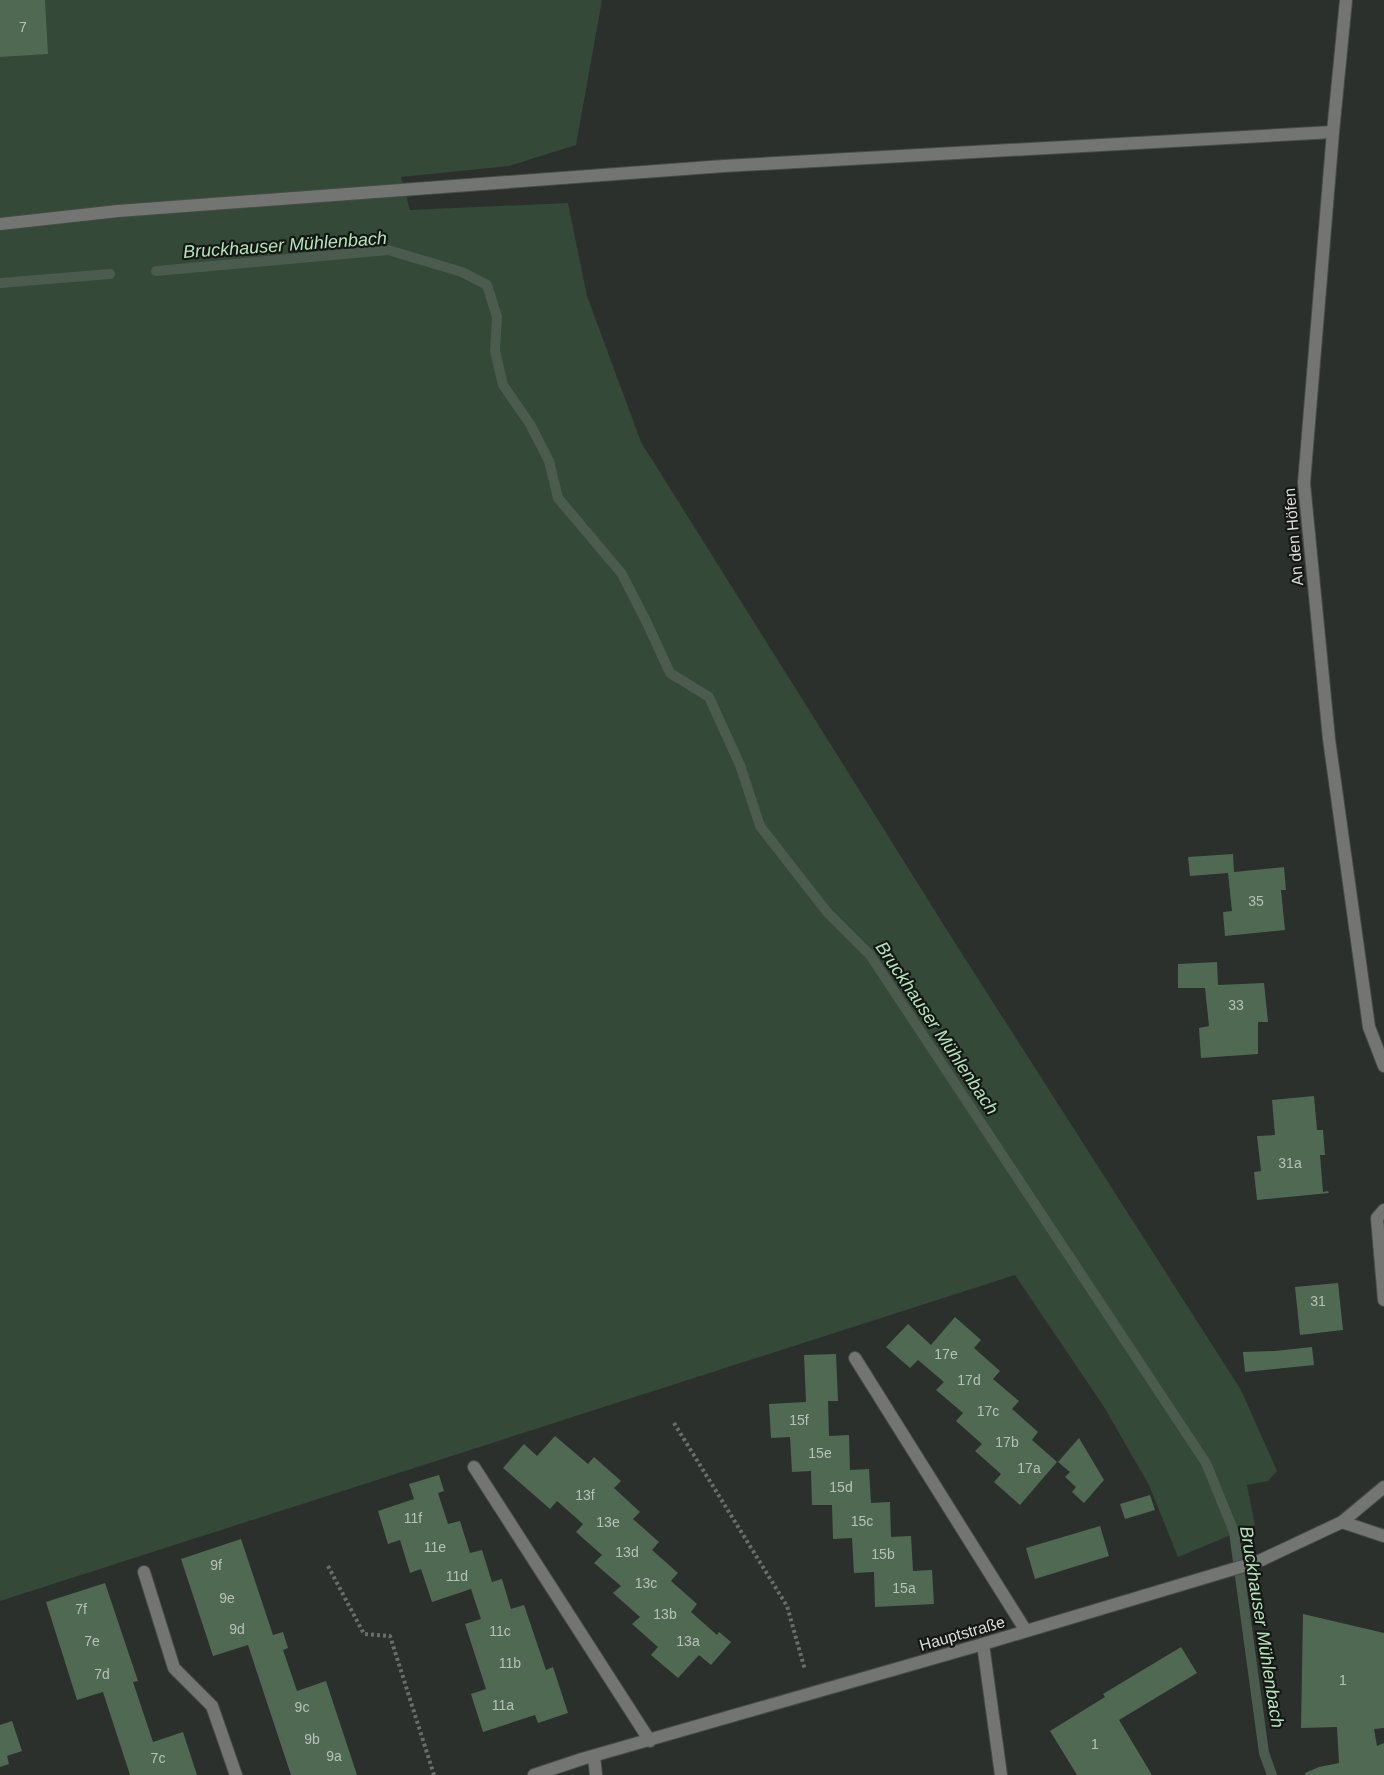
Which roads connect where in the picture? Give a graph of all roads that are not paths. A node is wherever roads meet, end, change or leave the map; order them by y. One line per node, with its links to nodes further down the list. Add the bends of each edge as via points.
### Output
1 (1346, 0): 2 (street, An den Höfen)
2 (1333, 132): 3 (street, via 700,167 118,211); 4 (street, An den Höfen, via 1304,483 1332,762 1369,1027)
3 (0, 224)
4 (1384, 1066)
5 (1384, 1210): 6 (street, via 1377,1218)
6 (1384, 1300)
7 (855, 1358): 13 (street)
8 (474, 1467): 15 (street)
9 (1384, 1487): 10 (street, Hauptstraße)
10 (1342, 1522): 11 (street); 13 (street, Hauptstraße, via 1257,1562)
11 (1384, 1536)
12 (144, 1572): 17 (street, via 174,1668 212,1706)
13 (1026, 1631): 14 (street, Hauptstraße)
14 (983, 1644): 15 (street, Hauptstraße); 20 (street)
15 (650, 1741): 16 (street, Hauptstraße)
16 (594, 1756): 18 (street, Hauptstraße); 19 (street)
17 (236, 1775)
18 (534, 1775)
19 (596, 1775)
20 (1001, 1775)

